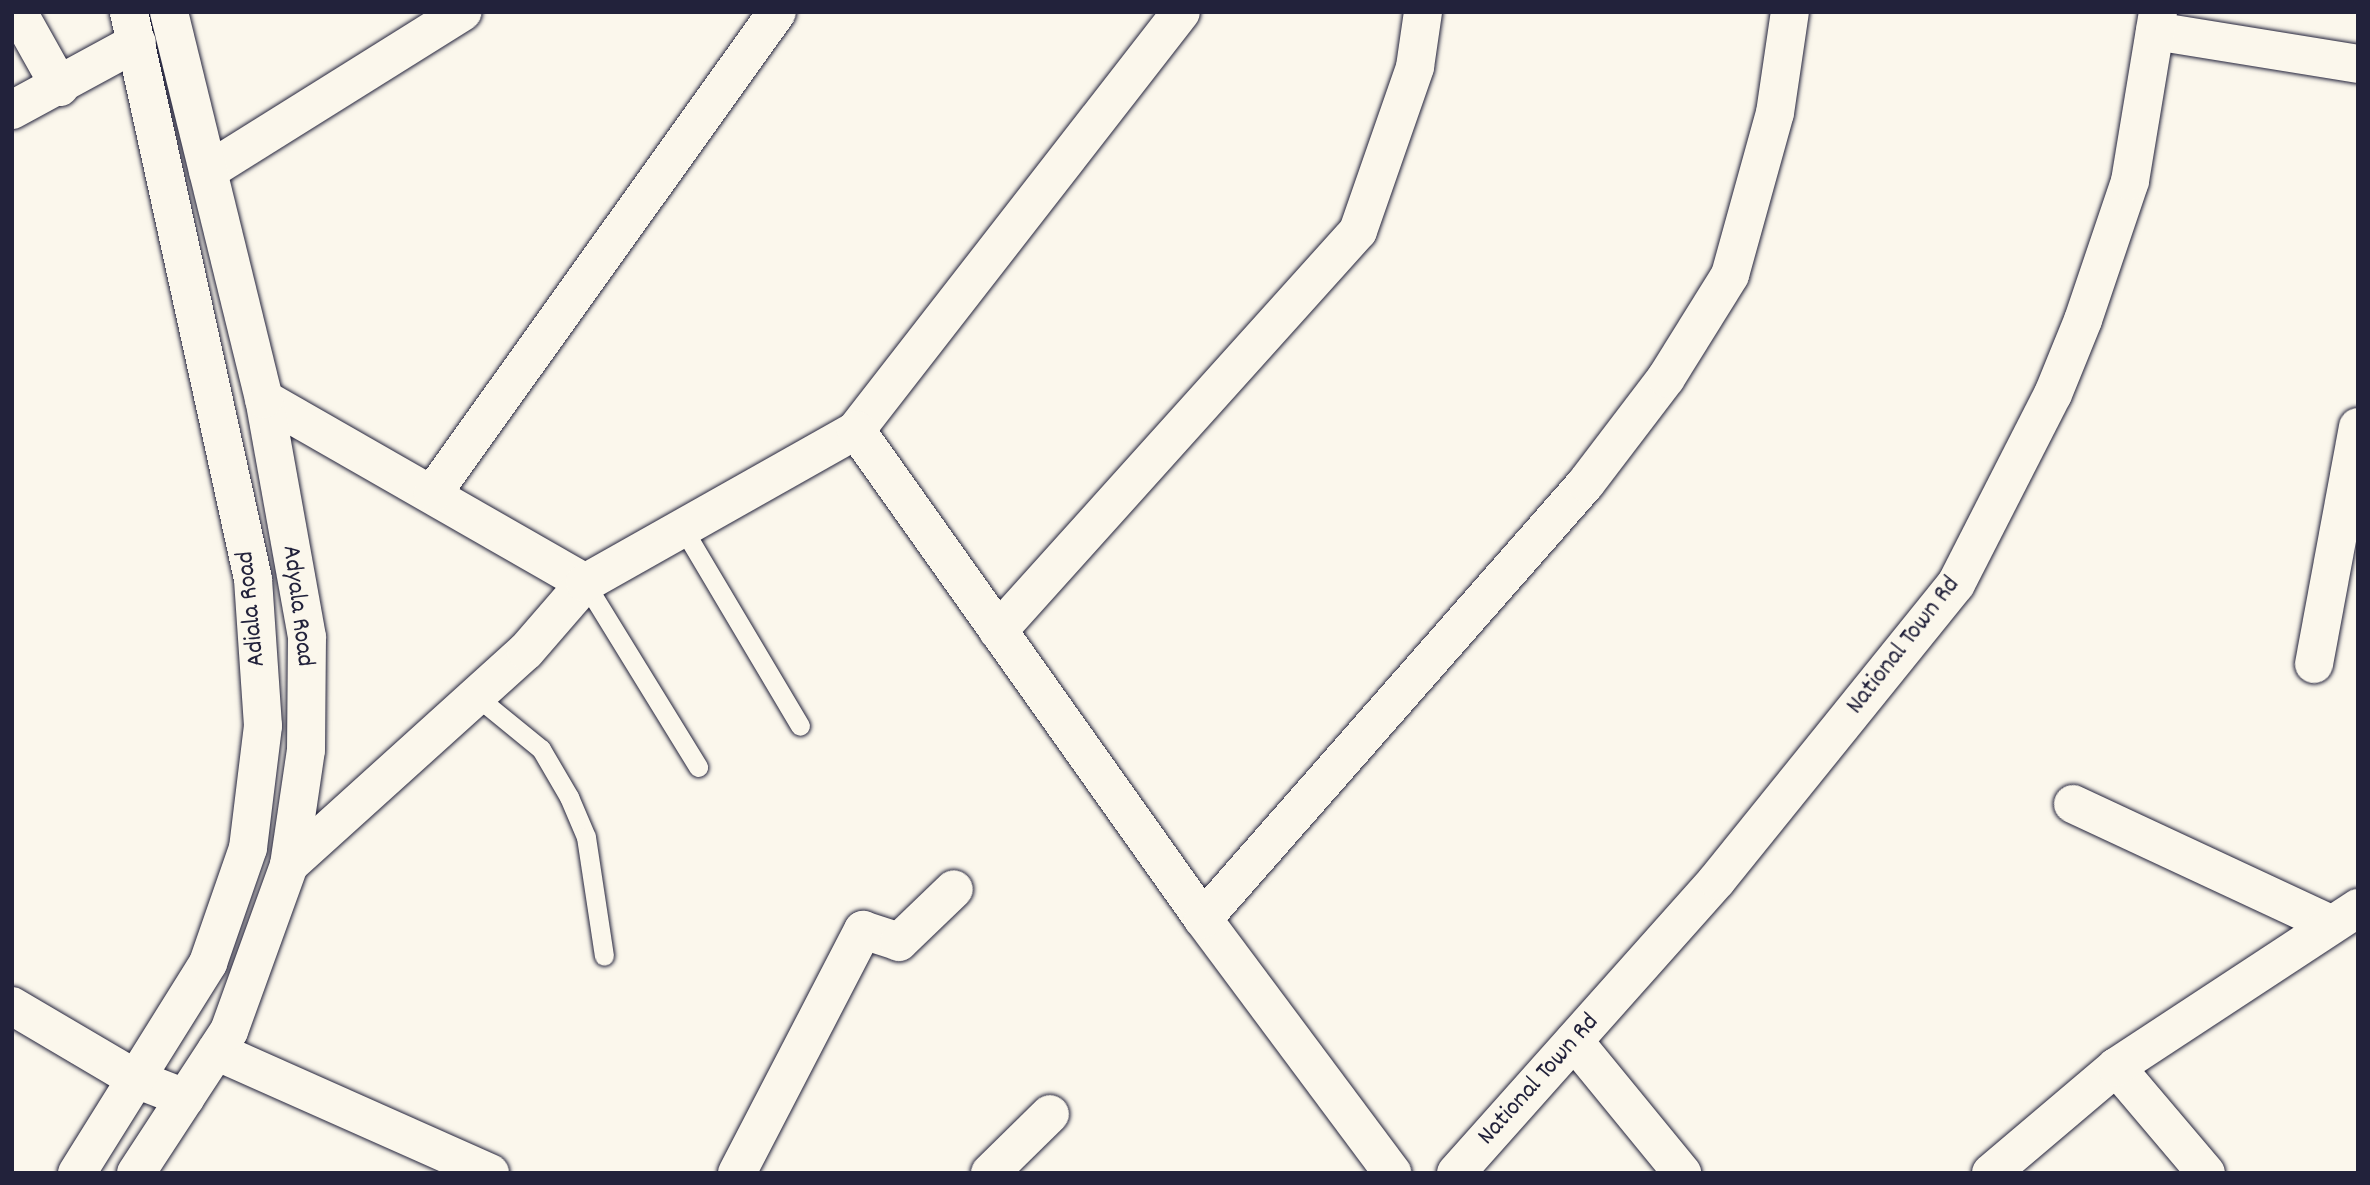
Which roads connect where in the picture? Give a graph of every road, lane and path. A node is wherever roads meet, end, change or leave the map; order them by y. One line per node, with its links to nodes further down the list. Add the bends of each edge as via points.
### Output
1 (18, 12): 11 (street)
2 (169, 12): 13 (street, Adyala Road)
3 (462, 12): 13 (street)
4 (777, 12): 17 (street)
5 (1181, 12): 16 (street)
6 (1423, 12): 20 (street, via 1415,67 1358,231)
7 (1790, 12): 29 (street, via 1775,113 1730,275 1666,378 1586,483)
8 (2156, 22): 10 (street); 32 (street, National Town Rd, via 2130,181 2082,320 2053,394 1956,584 1717,880)
9 (133, 27): 11 (street); 35 (street, Adiala Road, via 253,579 263,726 248,848 208,963)
10 (2358, 64)
11 (60, 87): 12 (street)
12 (12, 110)
13 (208, 171): 14 (street, Adyala Road)
14 (264, 399): 17 (street); 26 (street, Adyala Road, via 307,636 306,750)
15 (2358, 427): 21 (street)
16 (856, 430): 18 (street); 20 (street)
17 (433, 493): 19 (street)
18 (682, 527): 19 (street); 23 (lane)
19 (585, 583): 22 (street, via 526,651); 24 (lane)
20 (998, 631): 29 (street)
21 (2314, 664)
22 (476, 696): 26 (street); 30 (lane, via 541,749 569,797 586,837)
23 (800, 726)
24 (698, 767)
25 (2073, 804): 28 (street)
26 (289, 864): 33 (street, Adyala Road, via 229,1031)
27 (954, 889): 41 (street, via 899,942 863,930)
28 (2344, 916): 34 (street)
29 (1203, 919): 43 (street)
30 (604, 956)
31 (12, 1006): 35 (street)
32 (1574, 1041): 44 (street, National Town Rd); 45 (street)
33 (216, 1051): 36 (street, Adyala Road); 40 (street)
34 (2116, 1067): 46 (street); 47 (street)
35 (136, 1079): 36 (street); 38 (street, Adiala Road)
36 (185, 1098): 39 (street, Adyala Road)
37 (1050, 1114): 42 (street)
38 (77, 1173)
39 (136, 1173)
40 (491, 1173)
41 (737, 1173)
42 (990, 1173)
43 (1392, 1173)
44 (1456, 1173)
45 (1682, 1173)
46 (1991, 1173)
47 (2206, 1173)

